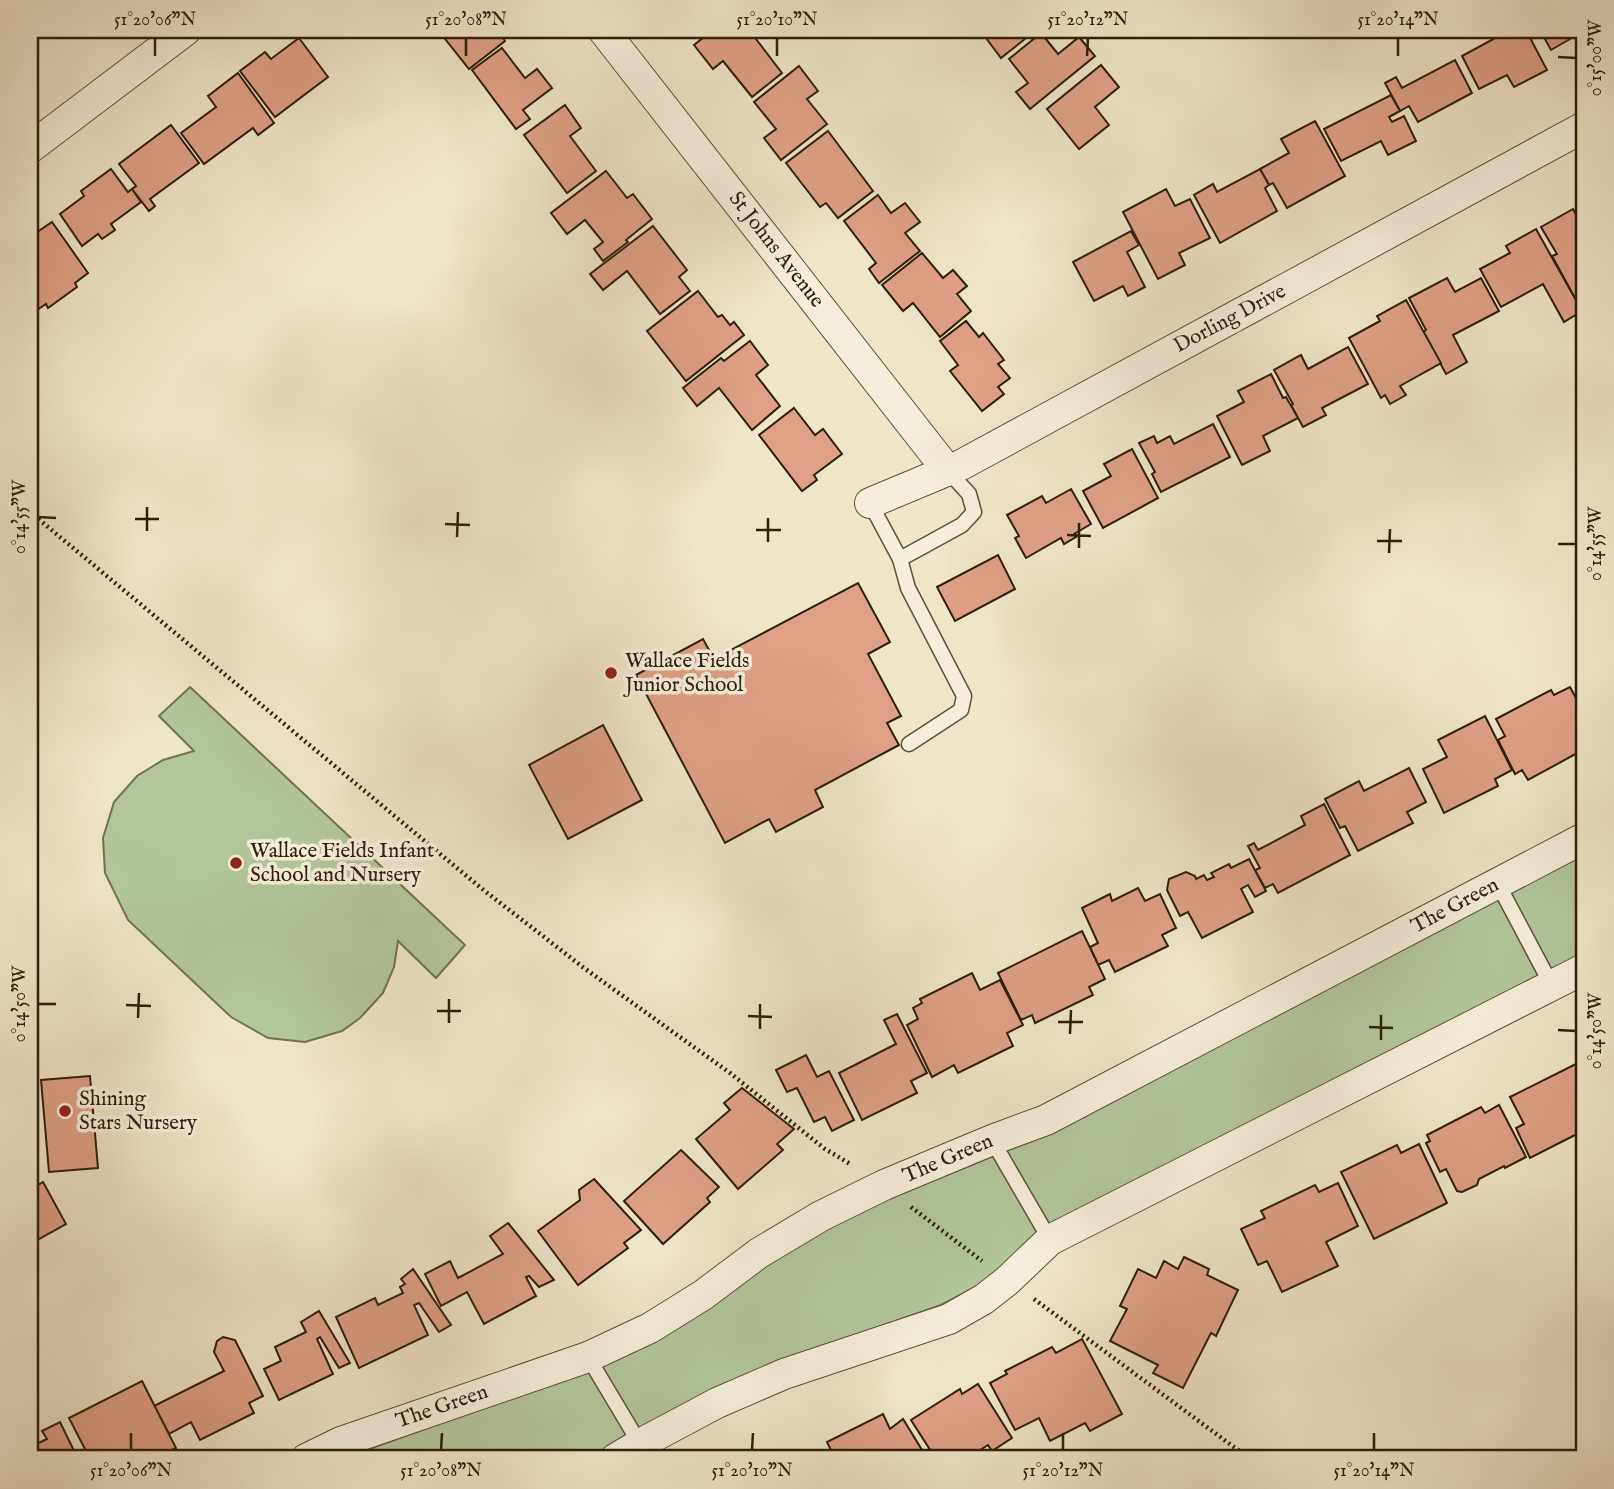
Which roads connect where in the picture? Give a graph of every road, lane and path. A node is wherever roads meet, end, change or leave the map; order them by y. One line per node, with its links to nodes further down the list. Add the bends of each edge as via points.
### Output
1 (186, 30): 4 (street)
2 (603, 30): 5 (street, St Johns Avenue)
3 (1584, 127): 5 (street, Dorling Drive)
4 (30, 148)
5 (948, 471): 6 (street, Dorling Drive); 8 (lane, via 968,494 974,512 962,525)
6 (870, 503): 8 (lane)
7 (30, 512): 15 (path, via 491,896 825,1149)
8 (900, 559): 9 (lane, via 908,587 964,696 961,710)
9 (909, 744)
10 (1584, 838): 11 (street, The Green)
11 (1498, 884): 13 (lane); 14 (street, The Green, via 1046,1120)
12 (1584, 969): 13 (street)
13 (1552, 986): 16 (street)
14 (992, 1140): 15 (street, The Green); 16 (lane)
15 (884, 1185): 17 (path); 18 (street, The Green, via 759,1253 650,1328)
16 (1050, 1240): 17 (street)
17 (1007, 1281): 19 (street, via 948,1319 784,1374); 22 (path)
18 (588, 1356): 19 (lane); 20 (street, The Green, via 341,1442)
19 (640, 1444): 21 (street)
20 (306, 1459)
21 (615, 1459)
22 (1250, 1459)

